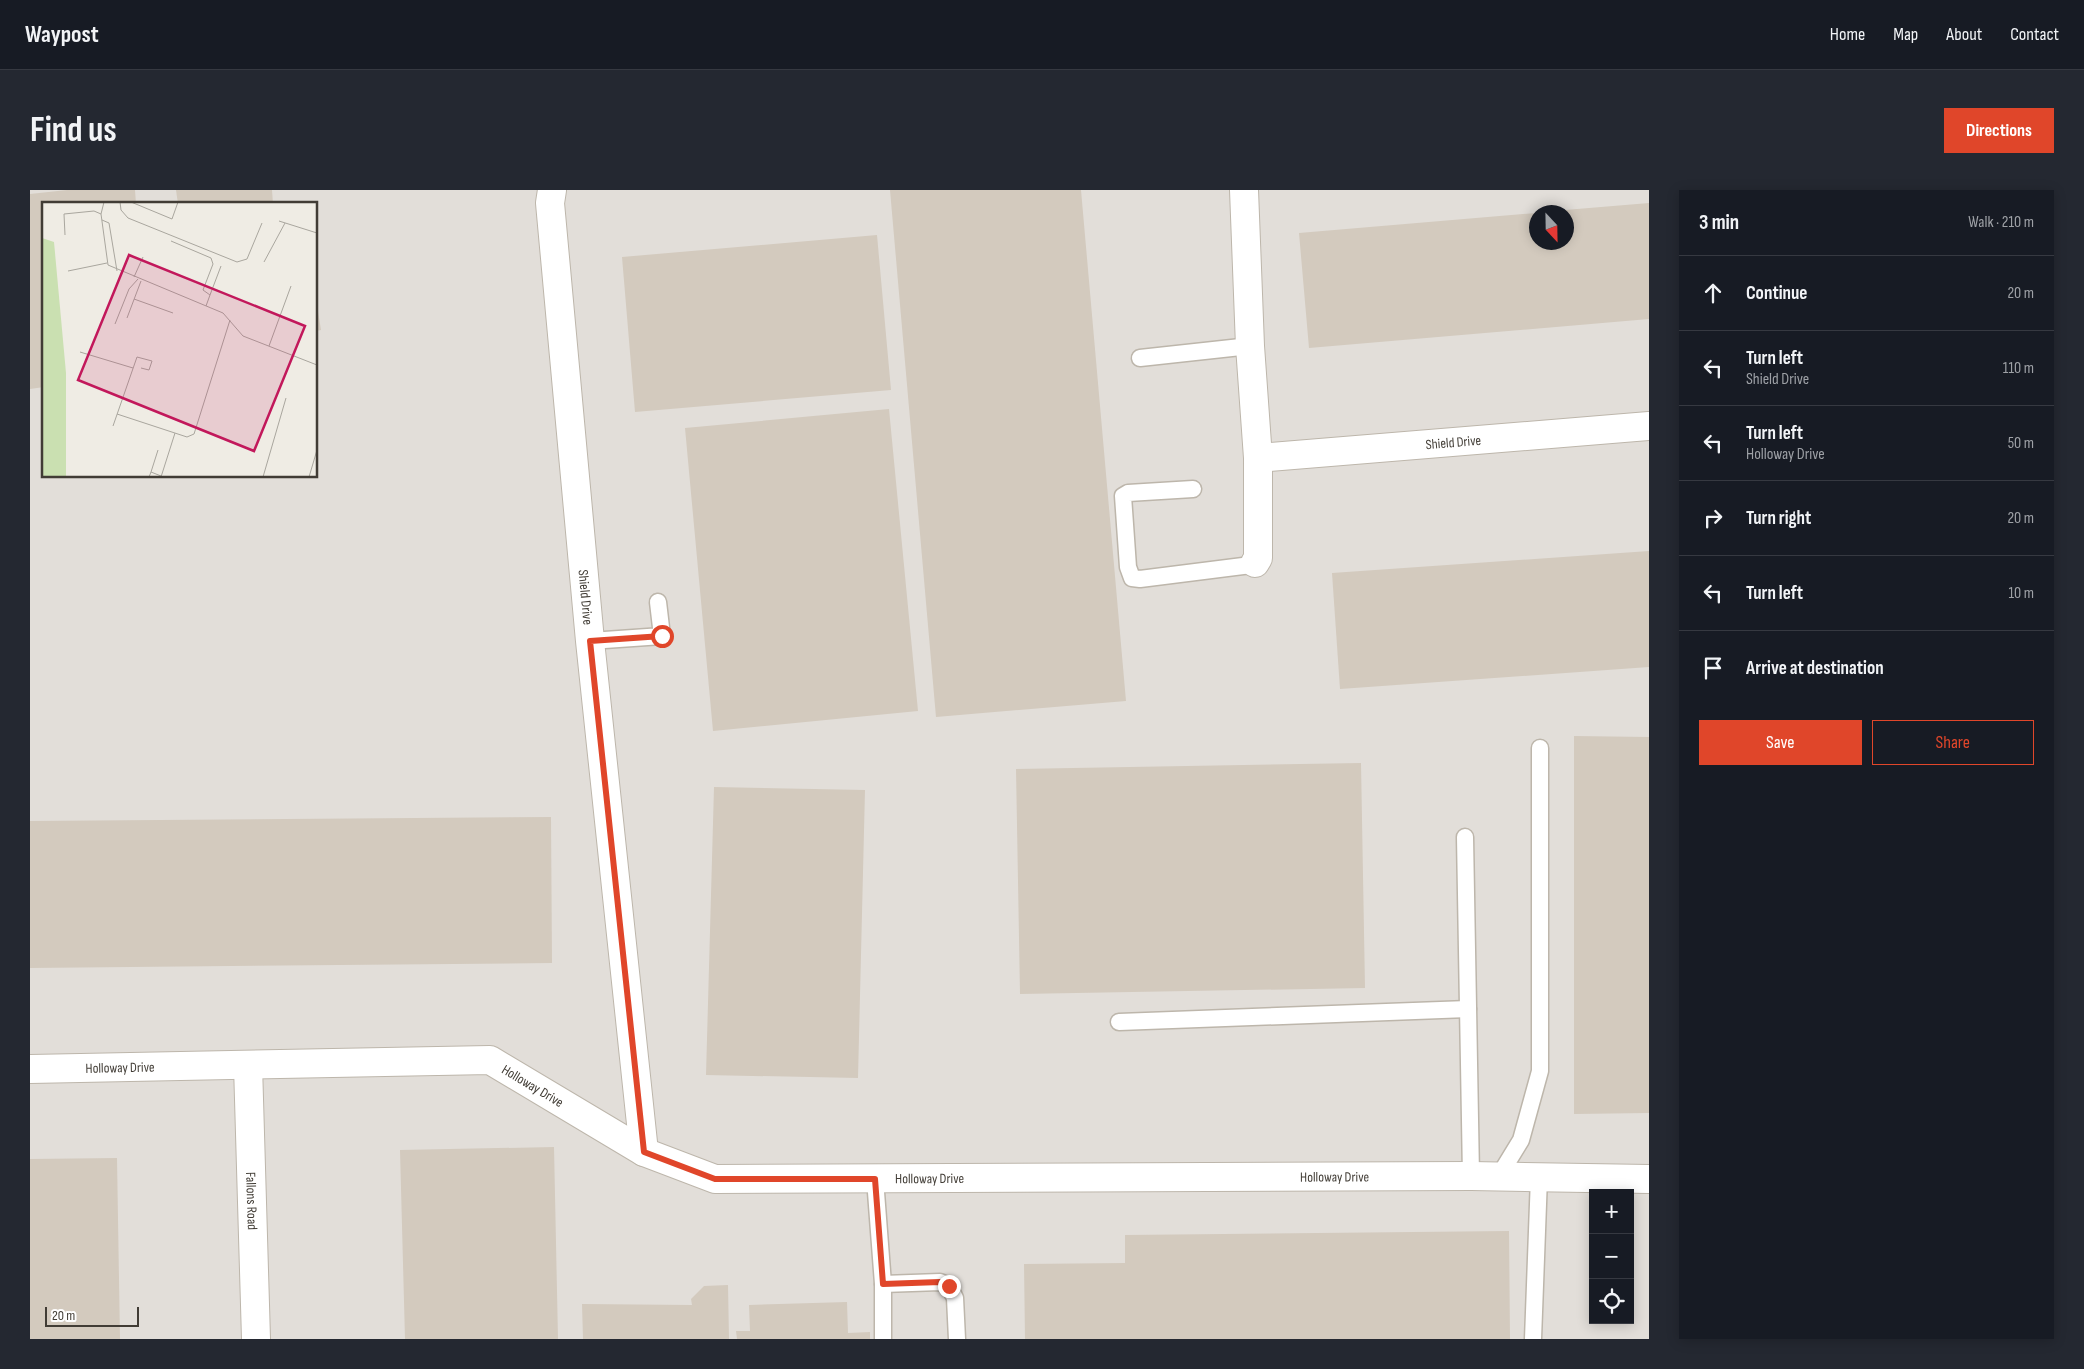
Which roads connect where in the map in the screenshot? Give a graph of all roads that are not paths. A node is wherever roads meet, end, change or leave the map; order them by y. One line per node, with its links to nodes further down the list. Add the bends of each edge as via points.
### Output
1 (552, 190): 10 (street, Shield Drive, via 550,203)
2 (1244, 190): 3 (street)
3 (1250, 346): 4 (lane); 6 (street)
4 (1140, 358)
5 (1649, 426): 6 (street, Shield Drive)
6 (1258, 458): 8 (street, via 1258,558)
7 (1193, 489): 8 (lane, via 1125,494 1128,567 1132,578)
8 (1255, 563)
9 (658, 602): 10 (lane, via 662,636)
10 (590, 641): 17 (street, Shield Drive)
11 (1540, 748): 19 (lane, via 1540,1071 1521,1140)
12 (1465, 837): 13 (lane)
13 (1468, 1009): 14 (lane); 18 (lane)
14 (1119, 1022)
15 (248, 1064): 16 (street, Holloway Drive); 17 (street, Holloway Drive, via 490,1060); 24 (street, Fallons Road)
16 (30, 1069)
17 (644, 1152): 21 (street, Holloway Drive, via 715,1179)
18 (1471, 1176): 19 (street, Holloway Drive); 21 (street, Holloway Drive)
19 (1499, 1176): 20 (street, Holloway Drive)
20 (1539, 1177): 22 (street, Holloway Drive); 27 (lane)
21 (875, 1179): 23 (lane)
22 (1649, 1179)
23 (883, 1284): 25 (lane); 26 (lane, via 940,1282 949,1286 955,1298)
24 (256, 1339)
25 (883, 1339)
26 (957, 1339)
27 (1533, 1339)

